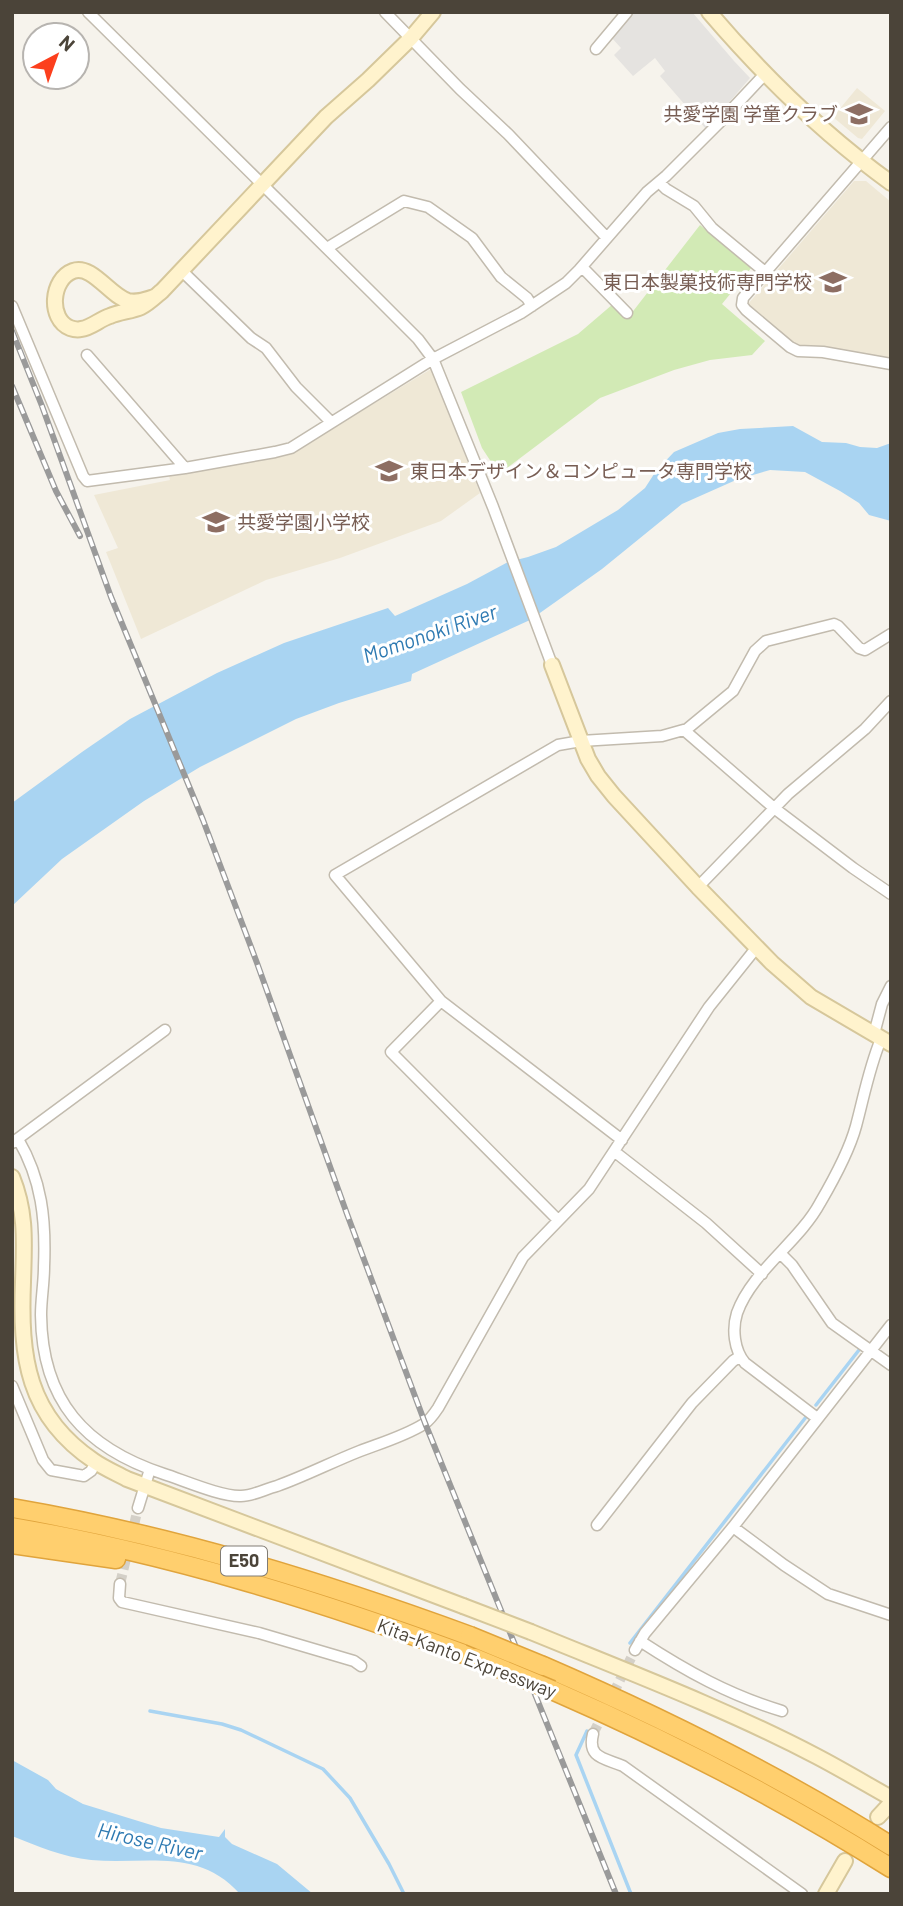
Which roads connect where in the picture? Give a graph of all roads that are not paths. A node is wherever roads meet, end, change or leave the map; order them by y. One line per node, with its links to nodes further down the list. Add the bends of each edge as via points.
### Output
1 (88, 12): 13 (street)
2 (385, 12): 6 (street)
3 (433, 12): 6 (street)
4 (626, 12): 7 (street)
5 (709, 12): 8 (street)
6 (411, 38): 13 (street); 14 (street)
7 (596, 49)
8 (765, 74): 10 (street); 11 (street)
9 (891, 127): 10 (street)
10 (861, 162): 12 (street); 18 (street)
11 (659, 182): 14 (street); 18 (street, via 694,206 712,228)
12 (891, 183)
13 (262, 185): 15 (street); 17 (street)
14 (607, 238): 16 (street)
15 (327, 248): 21 (street, via 404,201 428,207 472,238 501,277); 24 (street)
16 (582, 268): 21 (street); 22 (street)
17 (182, 271): 19 (street); 26 (street, via 266,348)
18 (765, 272): 25 (street, via 742,304 790,346)
19 (154, 297): 19 (street, via 141,307 80,329 66,326 55,302 58,285 80,270 125,300)
20 (12, 306): 27 (street, via 87,481)
21 (532, 306): 24 (street)
22 (627, 313)
23 (87, 355): 27 (street)
24 (433, 359): 26 (street); 29 (street)
25 (891, 365)
26 (331, 422): 27 (street, via 291,447)
27 (185, 468)
28 (891, 634): 31 (street, via 864,650 836,624 772,638 755,651 733,691)
29 (552, 665): 32 (street)
30 (891, 701): 33 (street)
31 (684, 730): 32 (street, via 662,736); 33 (street)
32 (581, 741): 34 (street, via 597,776); 38 (street, via 558,745 335,875)
33 (774, 808): 34 (street); 35 (street)
34 (698, 887): 36 (street)
35 (891, 894)
36 (757, 947): 40 (street, via 811,998); 41 (street, via 715,998)
37 (891, 986): 40 (street, via 882,1004)
38 (441, 1001): 41 (street); 45 (street, via 391,1052)
39 (165, 1030): 42 (street)
40 (882, 1039): 46 (street, via 846,1151 820,1203)
41 (622, 1140): 43 (street)
42 (15, 1141): 55 (street, via 31,1164 43,1208 42,1341 54,1386 93,1437)
43 (615, 1152): 45 (street, via 589,1189); 47 (street, via 706,1223)
44 (12, 1177): 54 (street, via 25,1233 21,1317 27,1368 54,1423)
45 (558, 1220): 55 (street, via 523,1257 438,1408 425,1423 290,1481 241,1496)
46 (781, 1254): 47 (street); 49 (street, via 832,1323)
47 (762, 1275): 50 (street, via 742,1301 734,1326)
48 (891, 1325): 49 (street)
49 (870, 1351): 51 (street); 53 (street)
50 (740, 1357): 53 (street); 59 (street, via 692,1403)
51 (891, 1365)
52 (12, 1386): 54 (street, via 48,1468 84,1476)
53 (817, 1418): 61 (street)
54 (96, 1463): 56 (street)
55 (150, 1469): 56 (street)
56 (144, 1486): 58 (street); 69 (street, bridge, via 658,1684 816,1756)
57 (12, 1508): 72 (highway, Kita-Kanto Expressway / E50, bridge, via 228,1556 309,1579 470,1636 606,1693 724,1750)
58 (138, 1508)
59 (597, 1525)
60 (12, 1527): 64 (highway, Kita-Kanto Expressway / E50, via 112,1547)
61 (733, 1527): 65 (street, via 820,1590); 67 (street, via 637,1646 724,1690)
62 (12, 1544): 64 (highway, via 111,1558)
63 (120, 1584): 66 (street, via 122,1602 259,1633)
64 (301, 1597): 74 (highway, Kita-Kanto Expressway / E50, bridge, via 475,1658 599,1710 716,1767)
65 (891, 1615)
66 (361, 1666)
67 (782, 1712)
68 (593, 1734): 75 (street, via 592,1751 597,1755 623,1766)
69 (891, 1798)
70 (891, 1803): 71 (street)
71 (878, 1817)
72 (891, 1846)
73 (845, 1861): 76 (street)
74 (891, 1868)
75 (802, 1894)
76 (826, 1894)

